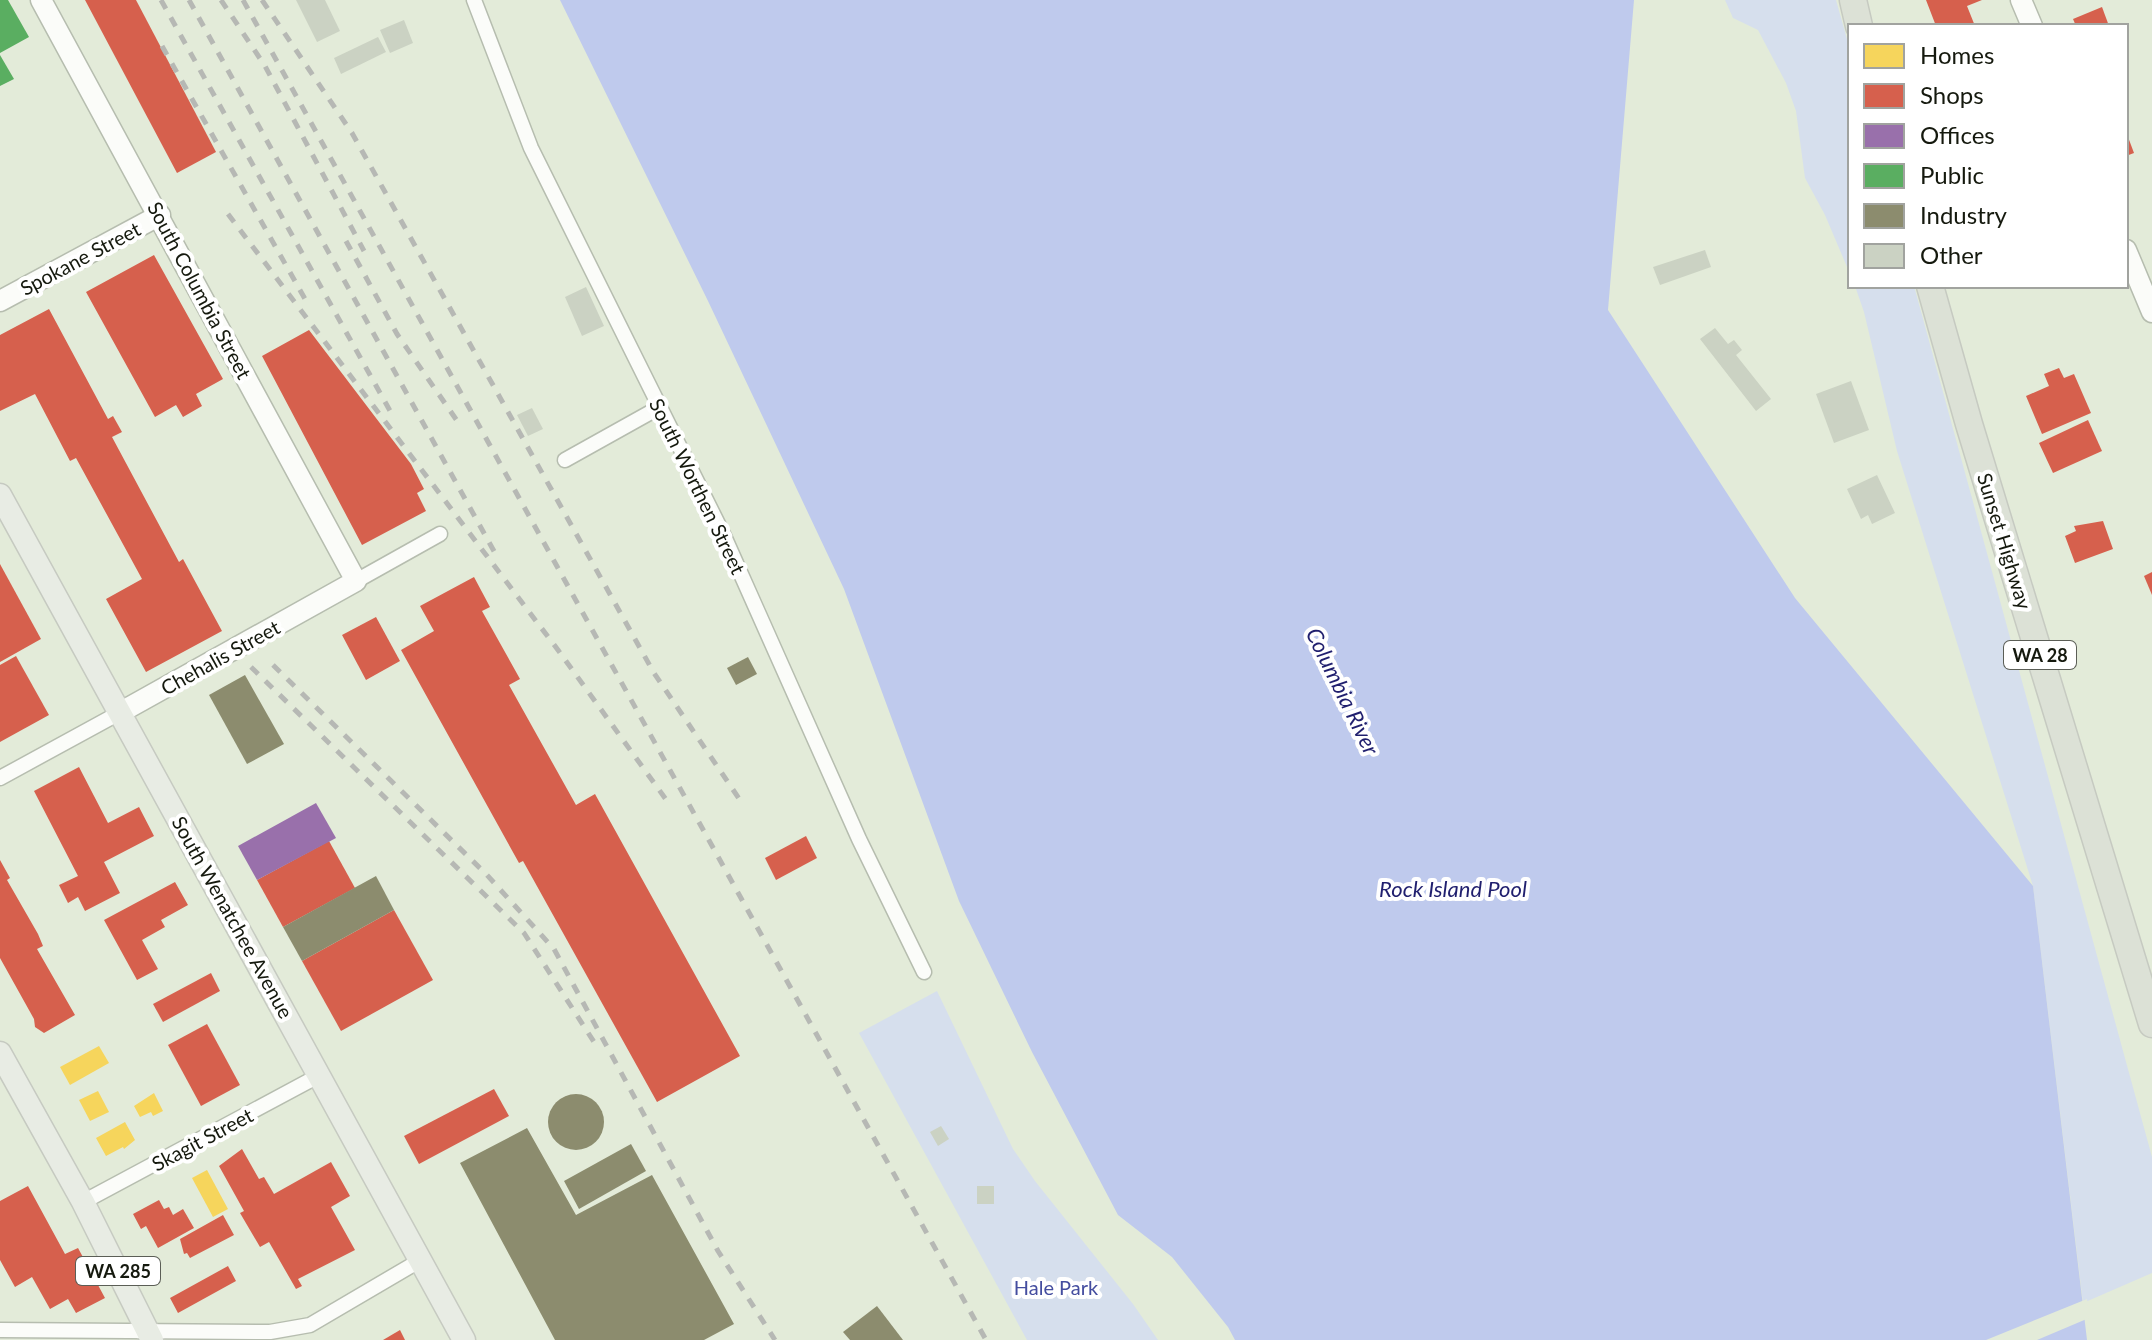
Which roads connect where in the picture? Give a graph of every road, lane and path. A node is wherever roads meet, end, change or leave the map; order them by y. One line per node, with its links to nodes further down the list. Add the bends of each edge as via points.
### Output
1 (41, 0): 7 (street, South Columbia Street)
2 (474, 0): 12 (street, South Worthen Street, via 531,148)
3 (1853, 0): 5 (highway)
4 (2021, 0): 6 (street)
5 (1859, 24)
6 (2031, 24)
7 (160, 215): 10 (street, Spokane Street); 16 (street, South Columbia Street)
8 (2128, 255): 11 (street)
9 (1931, 288): 20 (highway, Sunset Highway / WA 28)
10 (0, 301)
11 (2152, 312)
12 (660, 407): 13 (street); 19 (street, South Worthen Street)
13 (565, 460)
14 (0, 495): 17 (main road, South Wenatchee Avenue)
15 (440, 534): 16 (street, Chehalis Street)
16 (356, 581): 17 (street, Chehalis Street)
17 (121, 712): 18 (street, Chehalis Street); 22 (main road, South Wenatchee Avenue)
18 (0, 778)
19 (924, 972)
20 (2152, 1024)
21 (0, 1053): 23 (main road, WA 285)
22 (320, 1075): 23 (street, Skagit Street); 24 (main road, South Wenatchee Avenue)
23 (83, 1202): 27 (main road, WA 285)
24 (419, 1261): 27 (street, via 310,1325 270,1332); 28 (main road, South Wenatchee Avenue)
25 (0, 1330): 26 (street)
26 (51, 1335): 27 (street)
27 (151, 1336)
28 (464, 1340)

